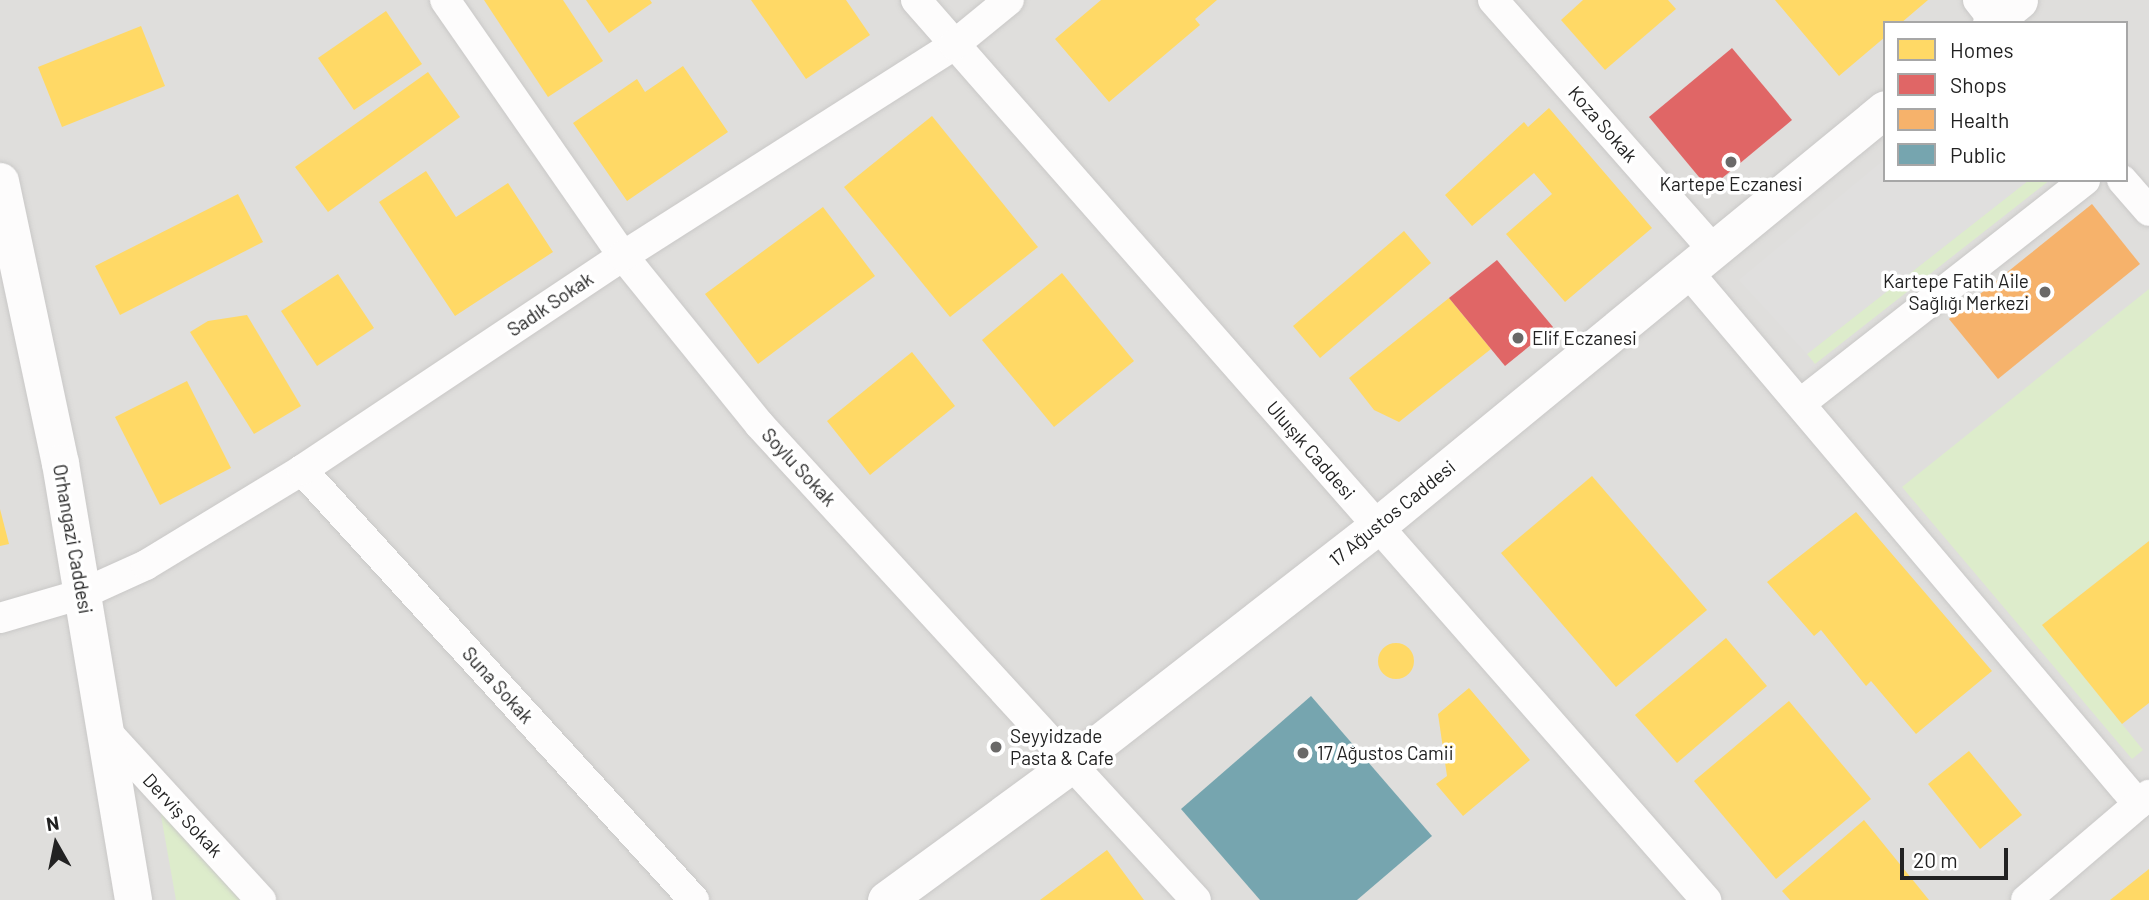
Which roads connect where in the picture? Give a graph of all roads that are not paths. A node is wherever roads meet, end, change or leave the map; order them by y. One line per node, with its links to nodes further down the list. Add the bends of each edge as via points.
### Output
1 (445, 0): 11 (street, Soylu Sokak)
2 (916, 0): 5 (street, Uluışık Caddesi)
3 (1009, 0): 5 (street, Sadık Sokak)
4 (1502, 3): 12 (street, Koza Sokak)
5 (954, 45): 11 (street, Sadık Sokak); 15 (street, Uluışık Caddesi)
6 (1883, 111): 12 (street, 17 Ağustos Caddesi)
7 (0, 181): 16 (street, Orhangazi Caddesi, via 29,302)
8 (2082, 182): 13 (street)
9 (2124, 182): 10 (street)
10 (2149, 212)
11 (623, 256): 14 (street, Sadık Sokak); 19 (street, Soylu Sokak, via 759,424)
12 (1700, 260): 13 (street, Koza Sokak); 15 (street, 17 Ağustos Caddesi)
13 (1801, 403): 20 (street, Koza Sokak)
14 (302, 470): 16 (street, Sadık Sokak, via 146,565); 23 (street, Suna Sokak)
15 (1377, 526): 19 (street, 17 Ağustos Caddesi); 26 (street, Uluışık Caddesi)
16 (82, 594): 17 (street, Sadık Sokak); 18 (street, Orhangazi Caddesi)
17 (0, 618)
18 (105, 730): 21 (street, Orhangazi Caddesi); 22 (street, Derviş Sokak)
19 (1073, 763): 24 (street, 17 Ağustos Caddesi); 25 (street, Soylu Sokak)
20 (2144, 799): 27 (street)
21 (133, 900)
22 (261, 900)
23 (694, 900)
24 (886, 900)
25 (1196, 900)
26 (1706, 900)
27 (2026, 900)

